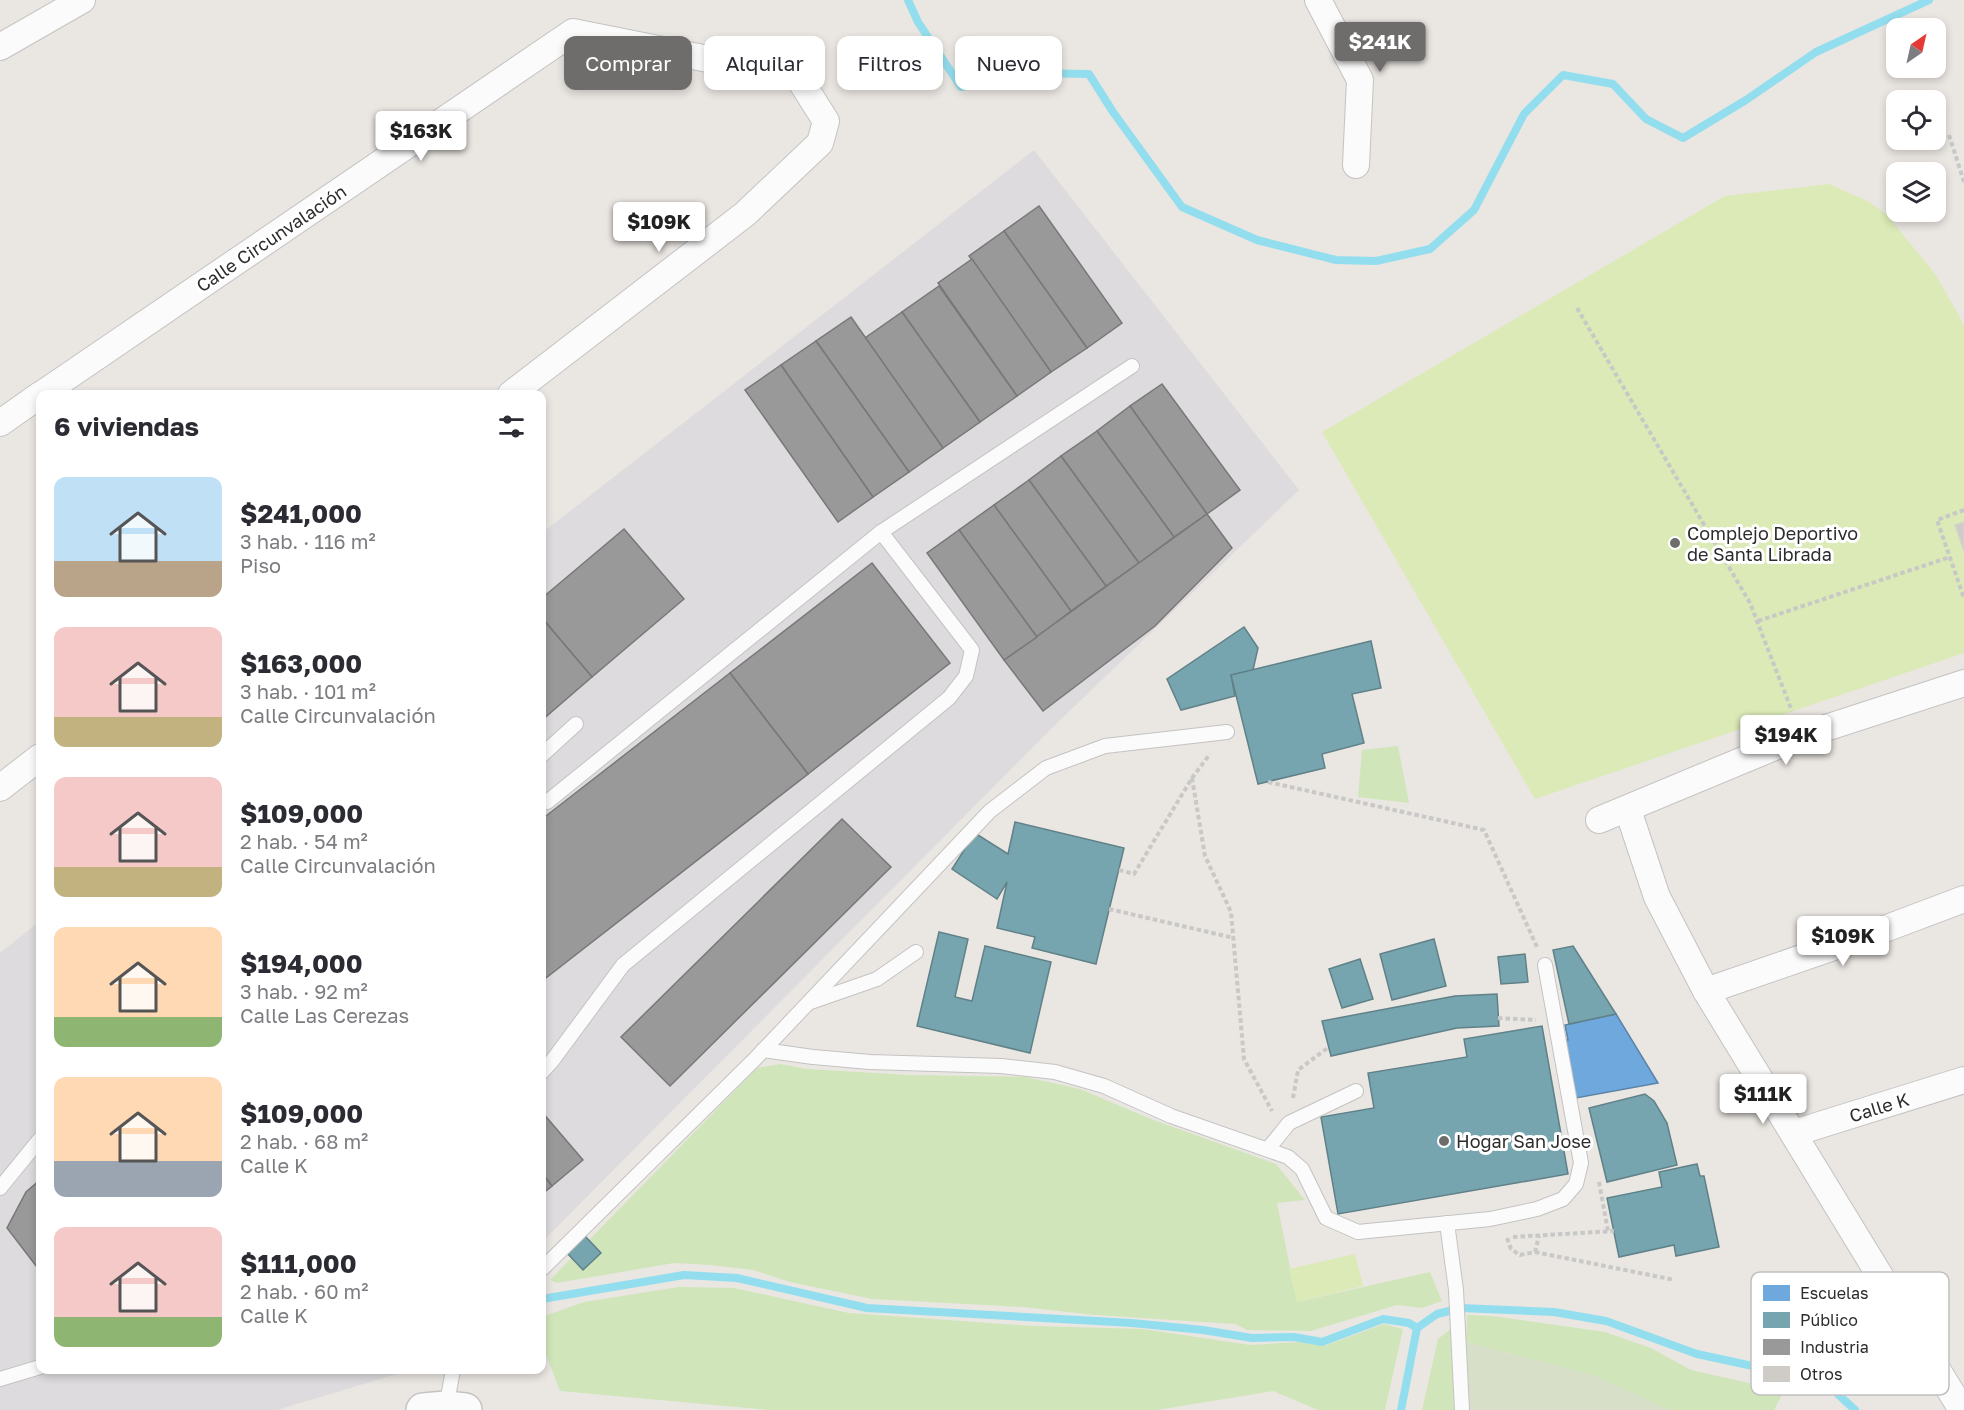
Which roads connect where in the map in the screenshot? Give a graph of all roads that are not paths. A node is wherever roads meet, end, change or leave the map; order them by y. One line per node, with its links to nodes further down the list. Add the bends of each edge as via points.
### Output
1 (82, 0): 3 (street)
2 (1318, 0): 4 (street, via 1360,80)
3 (0, 47)
4 (1356, 165)
5 (1132, 366): 10 (lane)
6 (48, 390): 7 (street, Calle Circunvalación, via 573,32 798,77 826,121 820,143 745,214)
7 (516, 390)
8 (36, 398): 9 (street, Calle Circunvalación)
9 (0, 423)
10 (881, 532): 17 (lane); 26 (lane, via 972,650 966,676 949,698 623,965)
11 (1964, 683): 18 (street, via 1801,736)
12 (576, 724): 14 (lane)
13 (1227, 732): 24 (lane, via 1105,746 1046,768 990,812)
14 (546, 751)
15 (36, 760): 16 (street)
16 (0, 788)
17 (546, 802)
18 (1628, 810): 19 (street); 23 (street, via 1657,897)
19 (1599, 820)
20 (1964, 899): 23 (street)
21 (916, 952): 24 (lane, via 877,979)
22 (1545, 965): 33 (lane, via 1581,1163 1576,1184 1563,1199 1537,1209)
23 (1706, 991): 29 (street)
24 (809, 1002): 25 (lane)
25 (763, 1050): 31 (lane, via 870,1062 1001,1065 1055,1072 1104,1086 1172,1116); 34 (lane)
26 (546, 1068)
27 (1964, 1080): 29 (street, Calle K)
28 (1356, 1091): 31 (lane, via 1289,1123)
29 (1794, 1133): 35 (street)
30 (36, 1144): 32 (lane)
31 (1268, 1149): 33 (lane, via 1302,1168 1326,1218 1358,1232)
32 (0, 1188)
33 (1447, 1223): 41 (lane, via 1456,1290)
34 (546, 1265)
35 (1878, 1272)
36 (36, 1367): 38 (lane)
37 (452, 1374): 40 (lane)
38 (0, 1379)
39 (1949, 1389): 42 (street)
40 (445, 1409)
41 (1462, 1410)
42 (1962, 1410)

